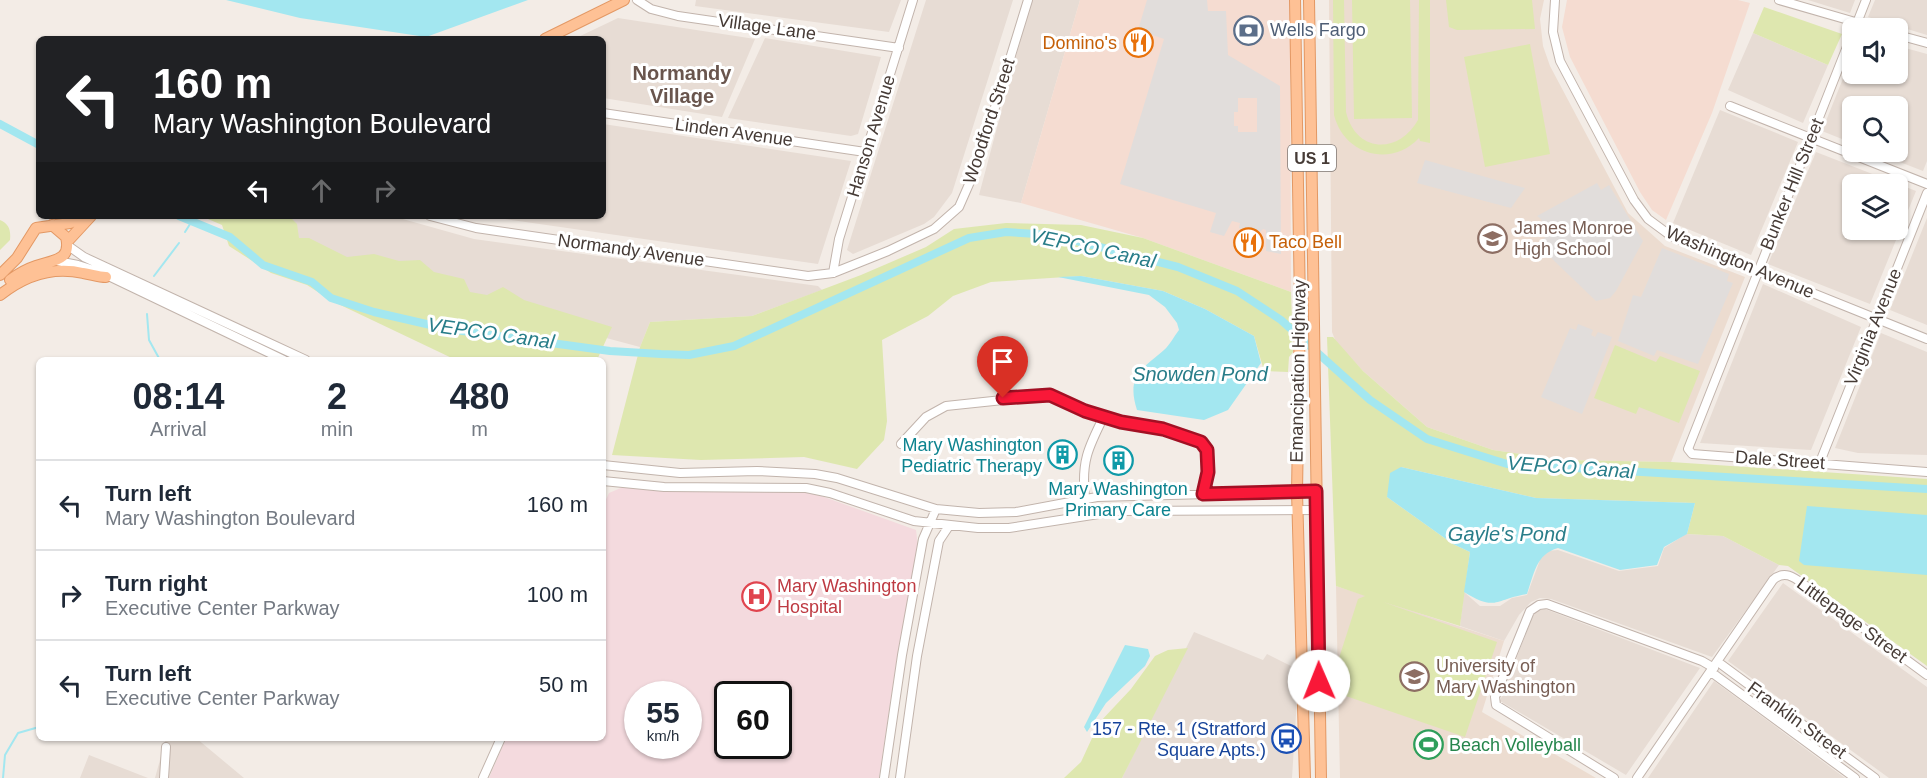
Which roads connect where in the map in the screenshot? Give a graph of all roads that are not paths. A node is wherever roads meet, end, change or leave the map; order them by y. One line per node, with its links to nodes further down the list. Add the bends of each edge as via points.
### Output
1 (624, 0): 12 (main road)
2 (637, 0): 15 (street, Village Lane, via 651,9 678,16)
3 (913, 0): 15 (street, Hanson Avenue)
4 (1028, 0): 32 (street, Woodford Street, via 977,166 959,207 934,229)
5 (1295, 0): 49 (main road, Emancipation Highway / US 1, via 1300,308)
6 (1309, 0): 48 (main road, Emancipation Highway / US 1)
7 (1555, 0): 31 (street, Washington Avenue, via 1553,32 1560,61 1640,209 1671,236)
8 (1779, 0): 11 (street)
9 (1866, 0): 10 (street)
10 (1859, 18)
11 (1842, 21)
12 (550, 36)
13 (1908, 38): 14 (street)
14 (1927, 43)
15 (899, 48): 20 (street, Hanson Avenue)
16 (1842, 59): 19 (street, Bunker Hill Street)
17 (1730, 106): 19 (street)
18 (606, 113): 20 (street, Linden Avenue)
19 (1811, 137): 21 (street); 31 (street, Bunker Hill Street)
20 (865, 152): 32 (street, Hanson Avenue)
21 (1927, 184)
22 (1927, 193): 37 (street, Virginia Avenue)
23 (77, 219): 26 (main road)
24 (88, 219): 28 (main road)
25 (442, 219): 32 (street, Normandy Avenue, via 476,228 808,276)
26 (52, 225): 27 (main road, via 36,228); 28 (main road, via 62,231)
27 (28, 243): 30 (main road, via 34,258); 33 (main road)
28 (67, 244): 29 (main road, via 64,256); 40 (street, via 84,257)
29 (57, 261): 30 (main road); 34 (street)
30 (44, 264): 35 (main road, via 22,272)
31 (1757, 271): 37 (street, Washington Avenue); 41 (street, Bunker Hill Street)
32 (833, 273)
33 (0, 275)
34 (106, 277): 36 (main road, via 47,272 29,277); 39 (street)
35 (0, 289)
36 (0, 295)
37 (1876, 319): 38 (street, Washington Avenue); 44 (street, Virginia Avenue)
38 (1927, 339)
39 (278, 357)
40 (300, 357)
41 (1706, 401): 44 (street, Dale Street, via 1688,447 1692,454)
42 (1104, 417): 43 (street, via 1040,394 962,402 937,409); 50 (street, via 1163,429 1201,442 1207,450 1208,472); 51 (street, via 1086,453)
43 (901, 444)
44 (1820, 462): 46 (street, Dale Street)
45 (606, 465): 52 (street, via 680,473 815,474)
46 (1927, 472)
47 (606, 481): 55 (street, via 664,487 806,488)
48 (1316, 491): 49 (street); 54 (main road, Emancipation Highway / US 1)
49 (1297, 492): 50 (street); 53 (main road, Emancipation Highway / US 1)
50 (1203, 494): 51 (street)
51 (1085, 498): 52 (street, via 1016,512)
52 (936, 509): 55 (street)
53 (1298, 510): 54 (street); 56 (street, via 1118,511 1009,528); 65 (main road, Emancipation Highway / US 1)
54 (1316, 510): 66 (main road, Emancipation Highway / US 1)
55 (929, 524): 56 (street); 63 (street, via 902,654)
56 (949, 526): 64 (street, via 939,541 917,656)
57 (1714, 667): 58 (street, Littlepage Street, via 1773,579 1785,574); 67 (street, Franklin Street, via 1547,604 1530,611 1496,705); 68 (street); 69 (street, Franklin Street); 70 (street, Franklin Street)
58 (1927, 675)
59 (500, 741): 62 (street)
60 (166, 747): 61 (street)
61 (164, 778)
62 (483, 778)
63 (884, 778)
64 (900, 778)
65 (1305, 778)
66 (1321, 778)
67 (1614, 778)
68 (1636, 778)
69 (1855, 778)
70 (1875, 778)

